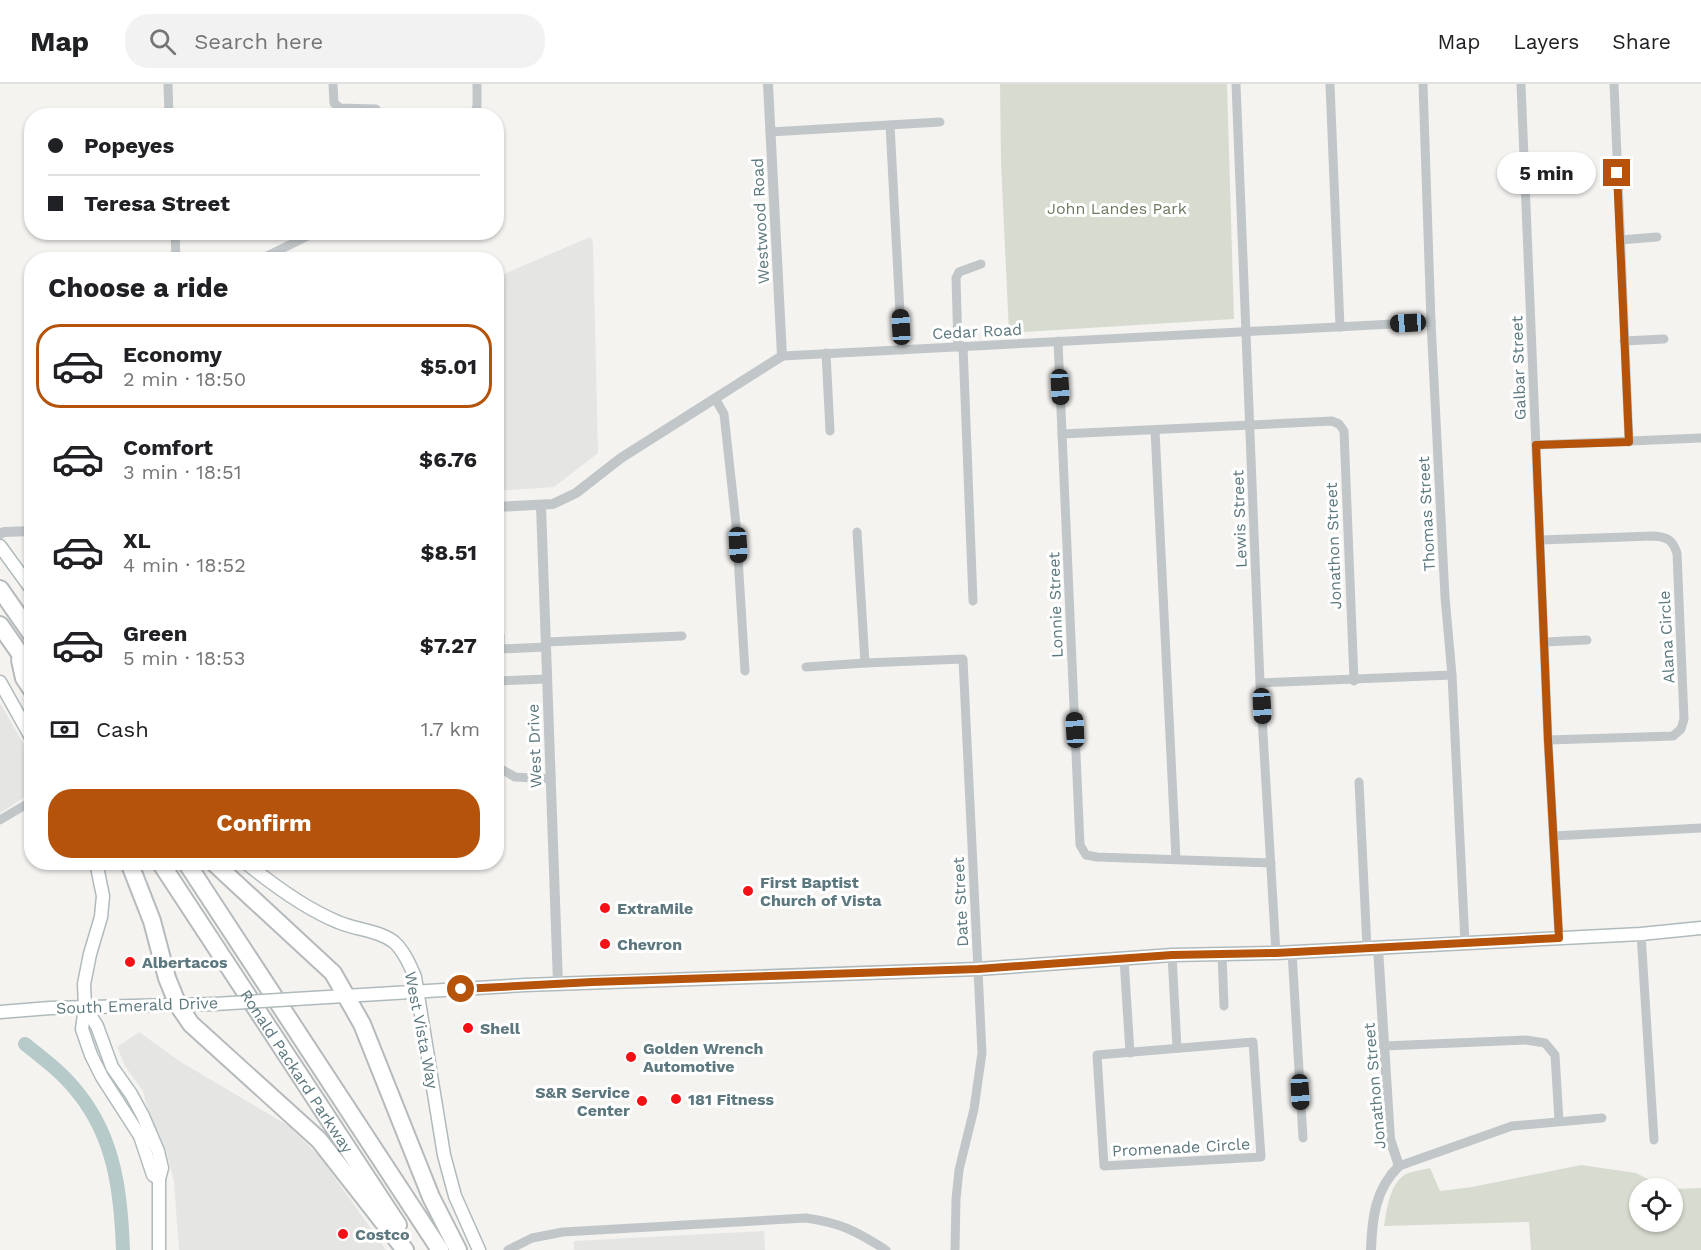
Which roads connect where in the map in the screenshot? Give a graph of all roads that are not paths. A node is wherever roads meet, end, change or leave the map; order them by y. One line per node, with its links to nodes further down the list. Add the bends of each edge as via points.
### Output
1 (168, 84): 10 (street)
2 (333, 84): 11 (street, via 334,103)
3 (477, 84): 12 (street)
4 (768, 84): 15 (street, Westwood Road)
5 (1236, 84): 23 (street, Lewis Street)
6 (1330, 84): 22 (street)
7 (1423, 84): 21 (street, Thomas Street)
8 (1521, 84): 38 (street, Galbar Street)
9 (1614, 84): 18 (street)
10 (169, 108)
11 (340, 108)
12 (476, 108)
13 (940, 122): 14 (street)
14 (890, 125): 15 (street); 28 (street)
15 (770, 132): 30 (street, Westwood Road)
16 (1657, 237): 18 (street)
17 (290, 240): 19 (street)
18 (1620, 240): 26 (street)
19 (273, 252)
20 (981, 264): 27 (street, via 959,272 956,278)
21 (1431, 322): 22 (street, Cedar Road); 61 (street, Thomas Street)
22 (1340, 327): 23 (street, Cedar Road)
23 (1246, 332): 25 (street, Cedar Road); 32 (street, Lewis Street)
24 (1664, 339): 26 (street)
25 (1058, 341): 27 (street, Cedar Road); 35 (street, Lonnie Street)
26 (1624, 341): 37 (street)
27 (960, 346): 28 (street, Cedar Road); 48 (street)
28 (902, 350): 29 (street, Cedar Road)
29 (826, 354): 30 (street, Cedar Road); 34 (street)
30 (782, 356): 31 (street)
31 (716, 400): 39 (street, via 621,458 576,493); 60 (street, via 724,414 736,524)
32 (1250, 425): 33 (street); 65 (street, Jonathon Street, via 1332,421 1344,431); 67 (street, Lewis Street)
33 (1155, 430): 35 (street); 77 (street)
34 (830, 431)
35 (1062, 434): 77 (street, Lonnie Street, via 1080,845 1086,855 1097,857)
36 (1701, 438): 37 (street)
37 (1629, 442): 38 (street)
38 (1536, 445): 44 (street, Galbar Street)
39 (541, 506): 40 (street); 54 (street, West Drive)
40 (504, 507)
41 (24, 531): 43 (street)
42 (857, 532): 58 (street)
43 (0, 534)
44 (1540, 540): 53 (street, Galbar Street); 69 (street, Alana Circle, via 1653,536 1672,541 1677,553 1684,719 1673,736)
45 (0, 546): 46 (main road)
46 (24, 579)
47 (0, 589): 49 (highway)
48 (973, 601)
49 (24, 624)
50 (0, 625): 56 (highway)
51 (682, 636): 54 (street)
52 (1587, 640): 53 (street)
53 (1544, 642): 69 (street, Galbar Street)
54 (546, 645): 55 (street); 63 (street, West Drive)
55 (504, 649)
56 (17, 650): 57 (highway); 62 (highway)
57 (24, 660)
58 (865, 663): 59 (street); 95 (street, Date Street, via 963,659)
59 (806, 668)
60 (745, 670)
61 (1452, 675): 65 (street); 88 (street, Thomas Street)
62 (24, 678)
63 (547, 679): 64 (street); 71 (street, West Drive)
64 (504, 681)
65 (1354, 681): 67 (street)
66 (0, 682): 68 (main road)
67 (1260, 683): 78 (street, Lewis Street)
68 (24, 725)
69 (1548, 740): 76 (street, Galbar Street)
70 (504, 771): 71 (street, via 515,777)
71 (551, 779): 96 (street, West Drive)
72 (1359, 782): 89 (street)
73 (24, 806): 74 (street)
74 (0, 820)
75 (1701, 828): 76 (street)
76 (1554, 836): 87 (street, Galbar Street)
77 (1176, 859): 78 (street)
78 (1271, 863): 91 (street, Lewis Street)
79 (98, 870): 101 (main road, via 103,896 84,984)
80 (132, 870): 99 (highway)
81 (165, 870): 113 (highway, Ronald Packard Parkway)
82 (191, 870): 114 (highway, Ronald Packard Parkway)
83 (222, 870): 98 (highway, via 333,973)
84 (255, 870): 97 (main road, West Vista Way, via 313,910 395,943 410,965)
85 (1701, 928): 86 (main road, South Emerald Drive)
86 (1641, 934): 87 (main road, South Emerald Drive); 109 (street)
87 (1559, 938): 88 (main road, South Emerald Drive)
88 (1465, 943): 89 (main road, South Emerald Drive)
89 (1373, 948): 90 (main road, South Emerald Drive); 103 (street, Jonathon Street)
90 (1292, 952): 91 (main road, South Emerald Drive); 108 (street)
91 (1276, 953): 92 (main road, South Emerald Drive)
92 (1222, 954): 93 (main road, South Emerald Drive); 100 (street)
93 (1172, 955): 94 (main road, South Emerald Drive); 104 (street)
94 (1124, 959): 95 (main road, South Emerald Drive); 105 (street)
95 (978, 969): 96 (main road, South Emerald Drive); 119 (street, Date Street, via 982,1053 959,1170)
96 (558, 984): 97 (main road, South Emerald Drive)
97 (417, 992): 98 (main road, South Emerald Drive); 116 (main road, West Vista Way, via 444,1155 455,1196)
98 (346, 996): 99 (main road, South Emerald Drive, bridge); 115 (highway, via 362,1024 431,1197)
99 (178, 1005): 101 (main road, South Emerald Drive); 112 (highway, via 200,1033 319,1140)
100 (1224, 1006)
101 (85, 1007): 102 (main road, South Emerald Drive); 111 (main road, via 97,1026 112,1067 131,1094 158,1151 162,1168)
102 (0, 1012)
103 (1384, 1046): 107 (street, via 1526,1040 1545,1043 1555,1055); 110 (street, Jonathon Street, via 1390,1139)
104 (1177, 1048): 105 (street, Promenade Circle); 105 (street, Promenade Circle, via 1253,1042 1261,1157 1104,1166 1097,1055)
105 (1130, 1053)
106 (1602, 1118): 107 (street)
107 (1559, 1121): 110 (street, via 1512,1126)
108 (1303, 1138)
109 (1654, 1140)
110 (1399, 1166): 120 (street, Jonathon Street, via 1374,1209)
111 (159, 1250)
112 (405, 1250)
113 (414, 1250)
114 (440, 1250)
115 (458, 1250)
116 (479, 1250)
117 (508, 1250): 118 (street, via 532,1238 563,1232 806,1218 846,1226)
118 (886, 1250)
119 (955, 1250)
120 (1371, 1250)

